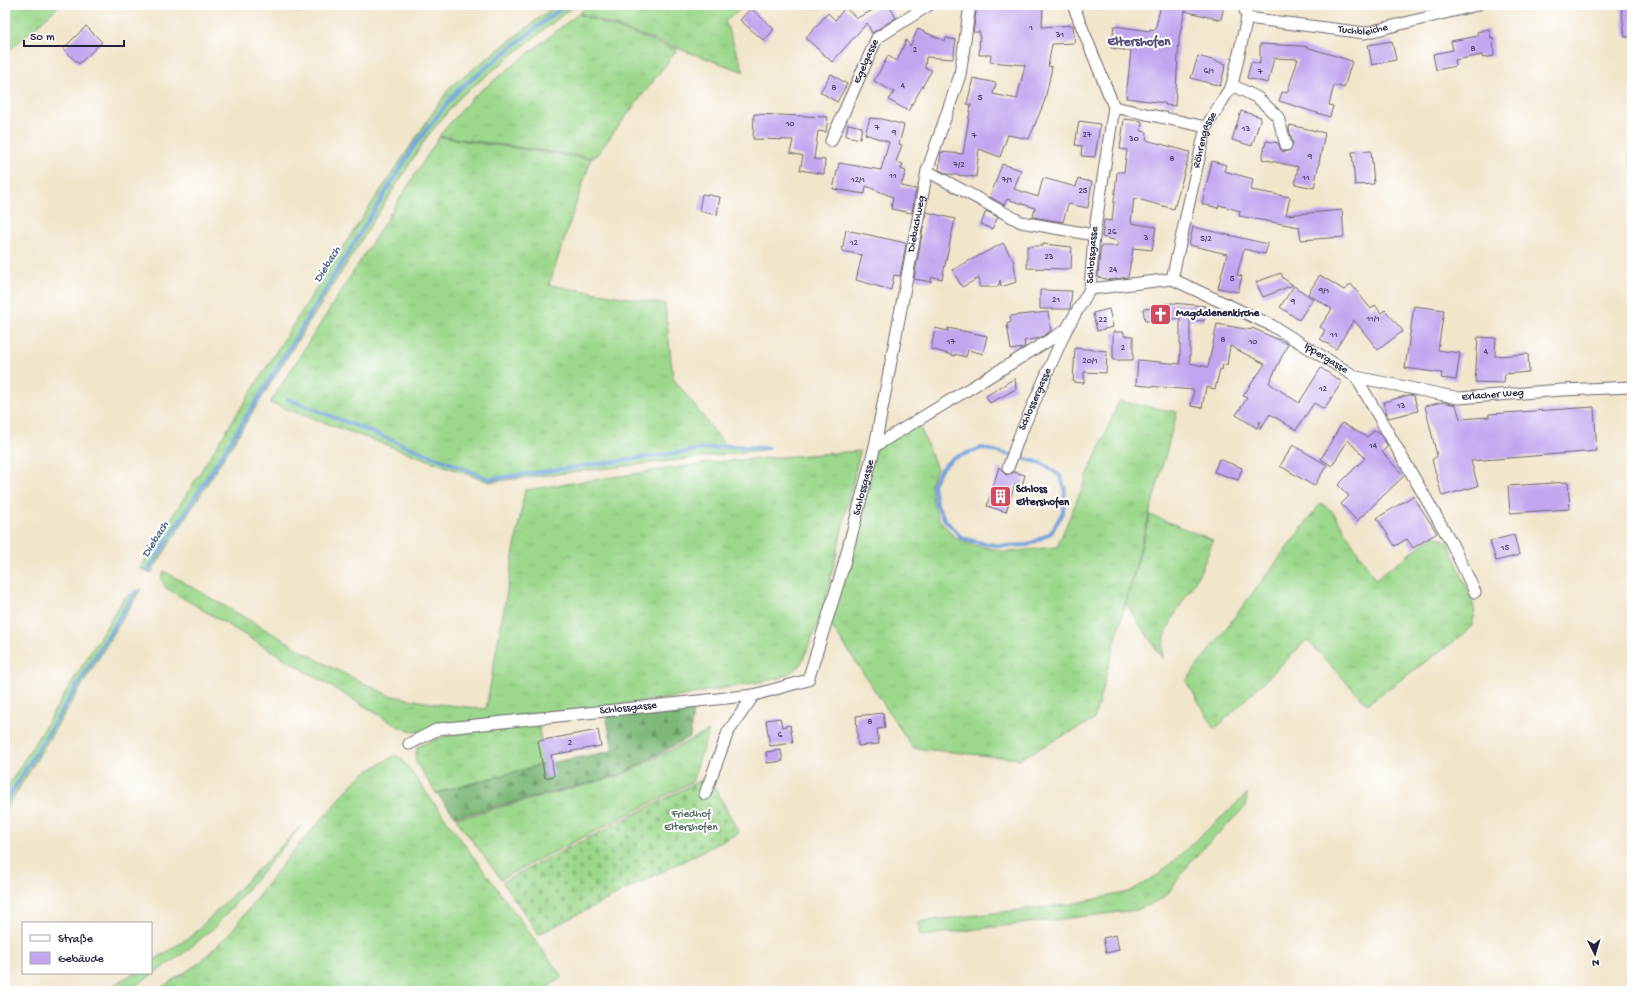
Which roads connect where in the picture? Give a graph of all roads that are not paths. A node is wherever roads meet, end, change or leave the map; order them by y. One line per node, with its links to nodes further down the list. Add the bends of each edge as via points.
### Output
1 (929, 5): 10 (street, Egelgasse, via 877,38)
2 (970, 5): 12 (street, Diebachweg, via 960,75)
3 (1073, 5): 8 (street)
4 (1244, 5): 6 (street, Röhrengasse)
5 (1477, 5): 6 (street, Tuchbleiche, via 1365,33)
6 (1247, 18): 7 (street, Röhrengasse)
7 (1232, 84): 9 (street, Röhrengasse); 11 (street, via 1258,98 1278,117)
8 (1114, 106): 9 (street); 13 (street, Schlossgasse)
9 (1206, 127): 14 (street, Röhrengasse)
10 (831, 141)
11 (1286, 145)
12 (927, 171): 13 (street, via 1021,222); 19 (street, Diebachweg)
13 (1094, 235): 15 (street, Schlossgasse)
14 (1172, 279): 15 (street); 17 (street, Ippergasse, via 1271,325)
15 (1090, 289): 16 (street, Schlossgasse)
16 (1066, 330): 19 (street, Schlossgasse); 20 (street, Schlossergasse, via 1019,437)
17 (1356, 377): 18 (street, Erlacher Weg, via 1458,398); 21 (street, Ippergasse, via 1451,542)
18 (1632, 387)
19 (875, 446): 22 (street, Schlossgasse, via 842,571 808,680)
20 (1010, 465)
21 (1475, 592)
22 (754, 695): 23 (street, Schlossgasse, via 438,729); 24 (street, via 728,732)
23 (409, 744)
24 (705, 794)

